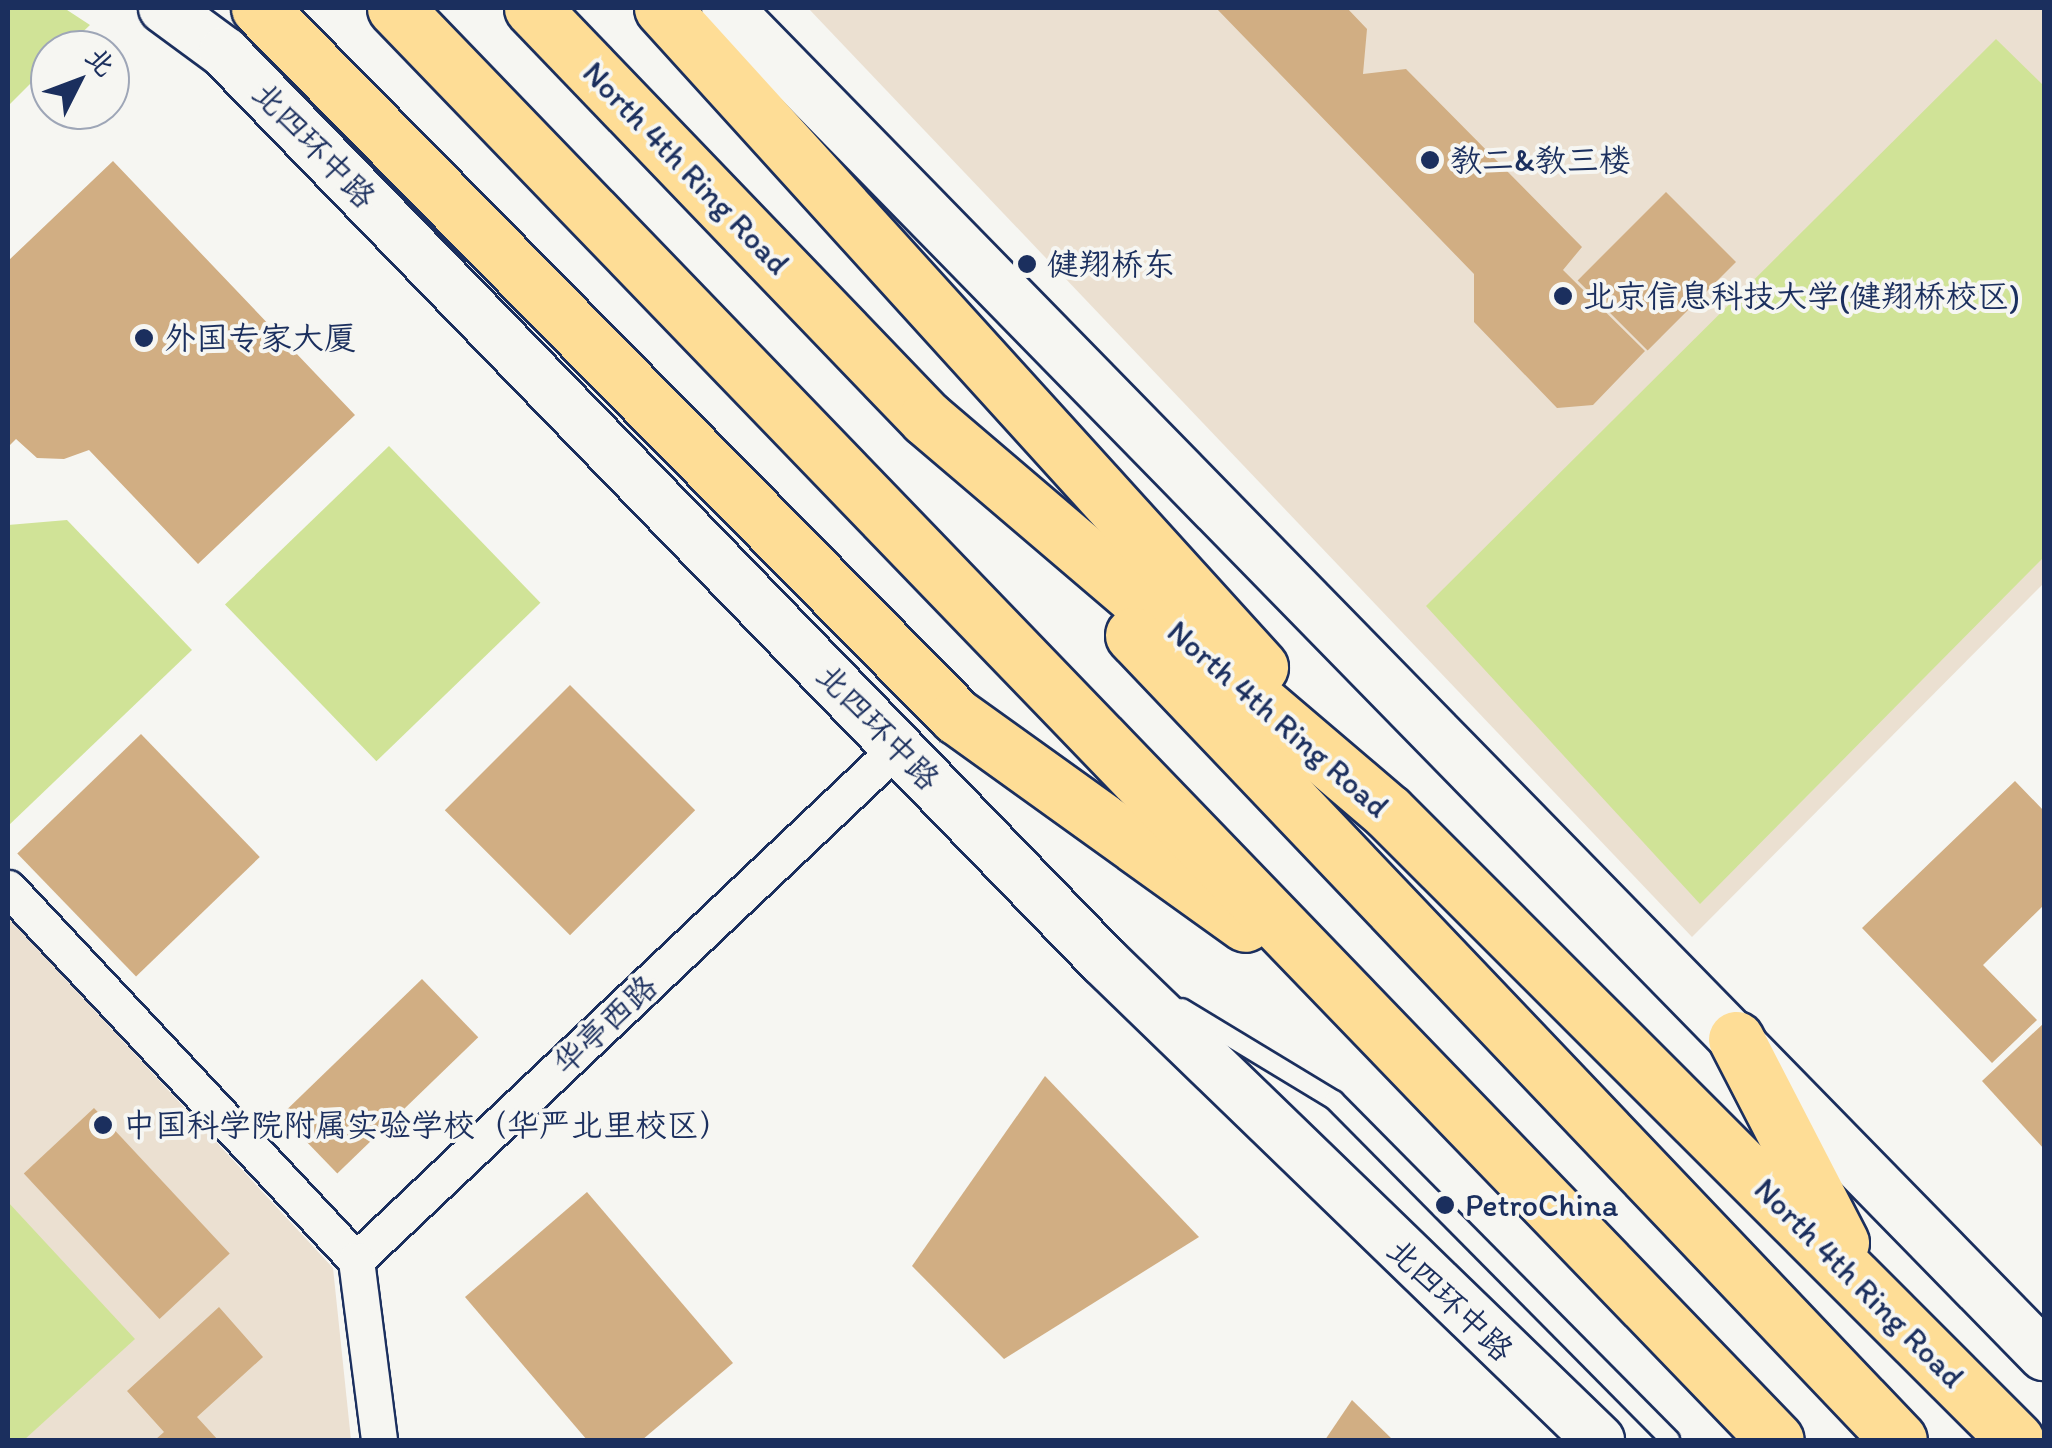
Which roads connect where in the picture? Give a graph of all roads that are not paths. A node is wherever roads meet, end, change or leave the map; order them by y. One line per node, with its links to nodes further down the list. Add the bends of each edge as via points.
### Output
1 (164, 8): 8 (street, 北四环中路, via 224,52)
2 (259, 8): 12 (highway, via 956,716)
3 (395, 8): 12 (highway)
4 (532, 8): 7 (highway, North 4th Ring Road)
5 (662, 8): 9 (highway, via 844,202)
6 (727, 8): 13 (street)
7 (926, 418): 9 (highway, North 4th Ring Road); 21 (highway)
8 (898, 747): 11 (street, 北四环中路); 14 (street, 华亭西路)
9 (1388, 812): 15 (highway, North 4th Ring Road)
10 (8, 888): 14 (street)
11 (1104, 960): 18 (street, 北四环中路); 19 (lane, via 1334,1100)
12 (1361, 1007): 20 (highway)
13 (1736, 1038): 15 (highway); 16 (street)
14 (356, 1260): 17 (street)
15 (1865, 1290): 22 (highway, North 4th Ring Road)
16 (2044, 1355)
17 (378, 1440)
18 (1599, 1440)
19 (1670, 1440)
20 (1776, 1440)
21 (1899, 1440)
22 (2016, 1440)

